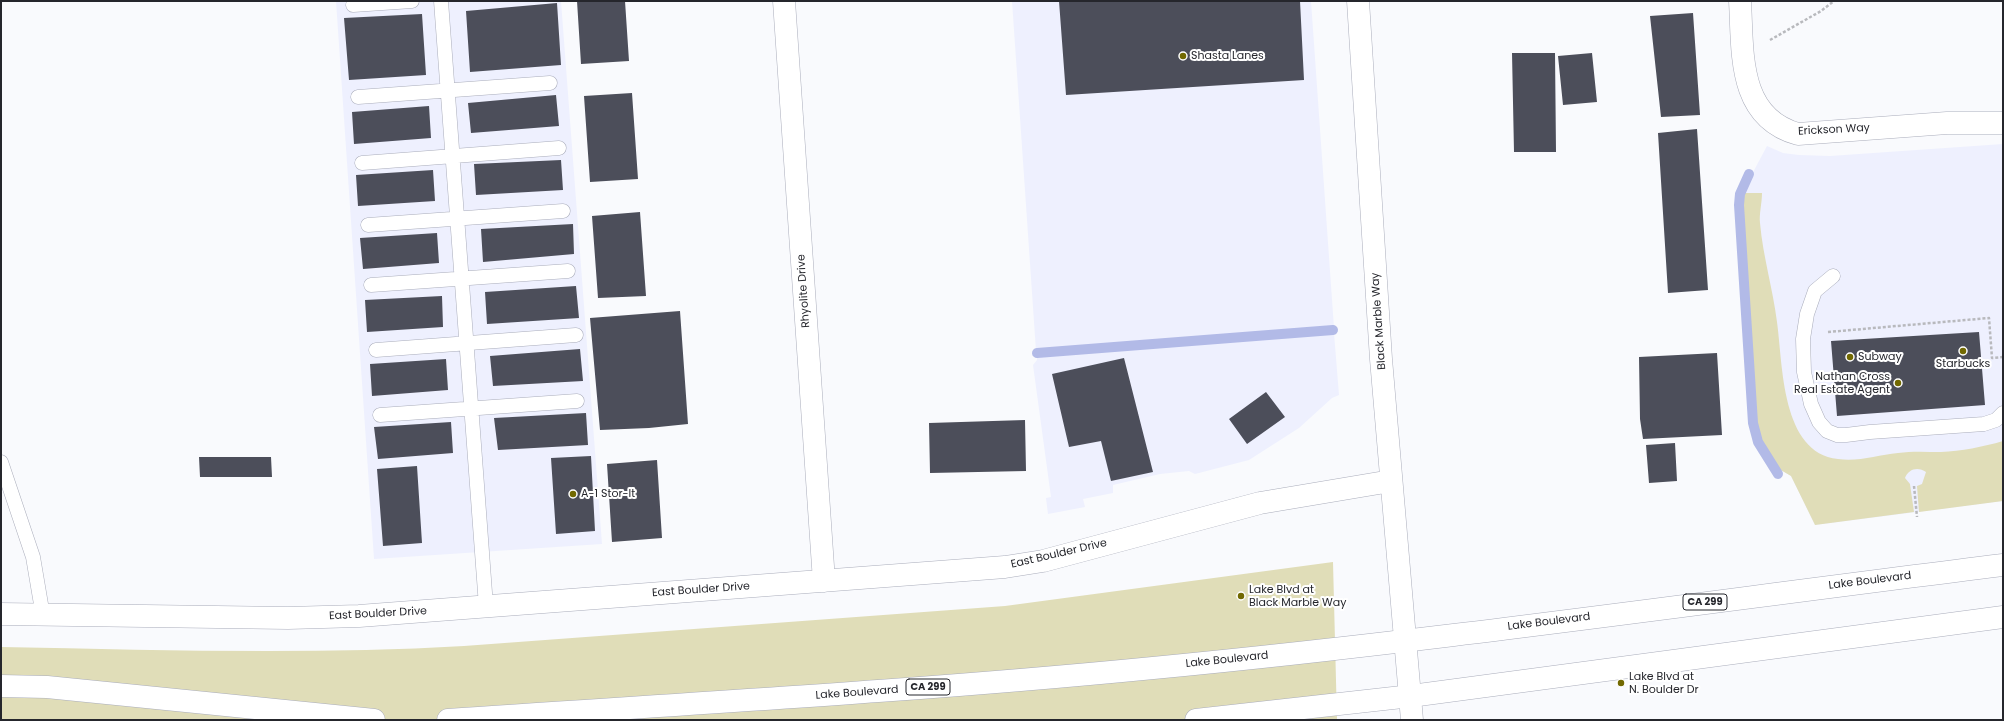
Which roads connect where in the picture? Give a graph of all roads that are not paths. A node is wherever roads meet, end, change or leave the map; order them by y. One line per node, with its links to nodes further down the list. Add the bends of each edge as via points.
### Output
1 (412, 1): 6 (lane)
2 (441, 1): 8 (lane)
3 (784, 1): 31 (main road, Rhyolite Drive)
4 (1358, 1): 29 (main road, Black Marble Way)
5 (1740, 1): 10 (main road, Erickson Way, via 1746,79 1752,96 1762,112 1789,131 1798,134 1947,123)
6 (353, 5)
7 (550, 83): 8 (lane)
8 (448, 91): 9 (lane); 12 (lane)
9 (358, 97)
10 (2003, 123)
11 (559, 148): 12 (lane)
12 (453, 156): 13 (lane); 15 (lane)
13 (362, 162)
14 (563, 211): 15 (lane)
15 (458, 219): 16 (lane); 19 (lane)
16 (368, 225)
17 (568, 271): 19 (lane)
18 (1833, 276): 26 (lane, via 1815,291 1807,314 1803,339 1804,372 1811,404 1819,422 1827,431 1846,435 1984,424 1996,420)
19 (462, 278): 20 (lane); 22 (lane)
20 (371, 285)
21 (576, 335): 22 (lane)
22 (467, 343): 23 (lane); 25 (lane)
23 (376, 350)
24 (577, 401): 25 (lane)
25 (471, 409): 27 (lane); 32 (lane)
26 (2003, 413)
27 (380, 415)
28 (1, 462): 34 (lane, via 33,557)
29 (1391, 481): 31 (main road, East Boulder Drive, via 1260,502 1043,561 1005,567); 36 (main road, Black Marble Way)
30 (2003, 565): 36 (main road, Lake Boulevard / CA 299)
31 (824, 581): 32 (main road, East Boulder Drive)
32 (486, 606): 34 (main road, East Boulder Drive, via 359,616 288,618)
33 (1, 614): 34 (main road, East Boulder Drive)
34 (43, 616)
35 (2003, 617): 38 (main road)
36 (1407, 640): 38 (main road, Black Marble Way); 40 (main road, Lake Boulevard / CA 299, via 1153,668 891,691)
37 (1, 686): 39 (main road, via 47,687)
38 (1411, 696): 41 (main road); 42 (main road, Black Marble Way)
39 (374, 720)
40 (448, 720)
41 (1196, 720)
42 (1412, 720)

